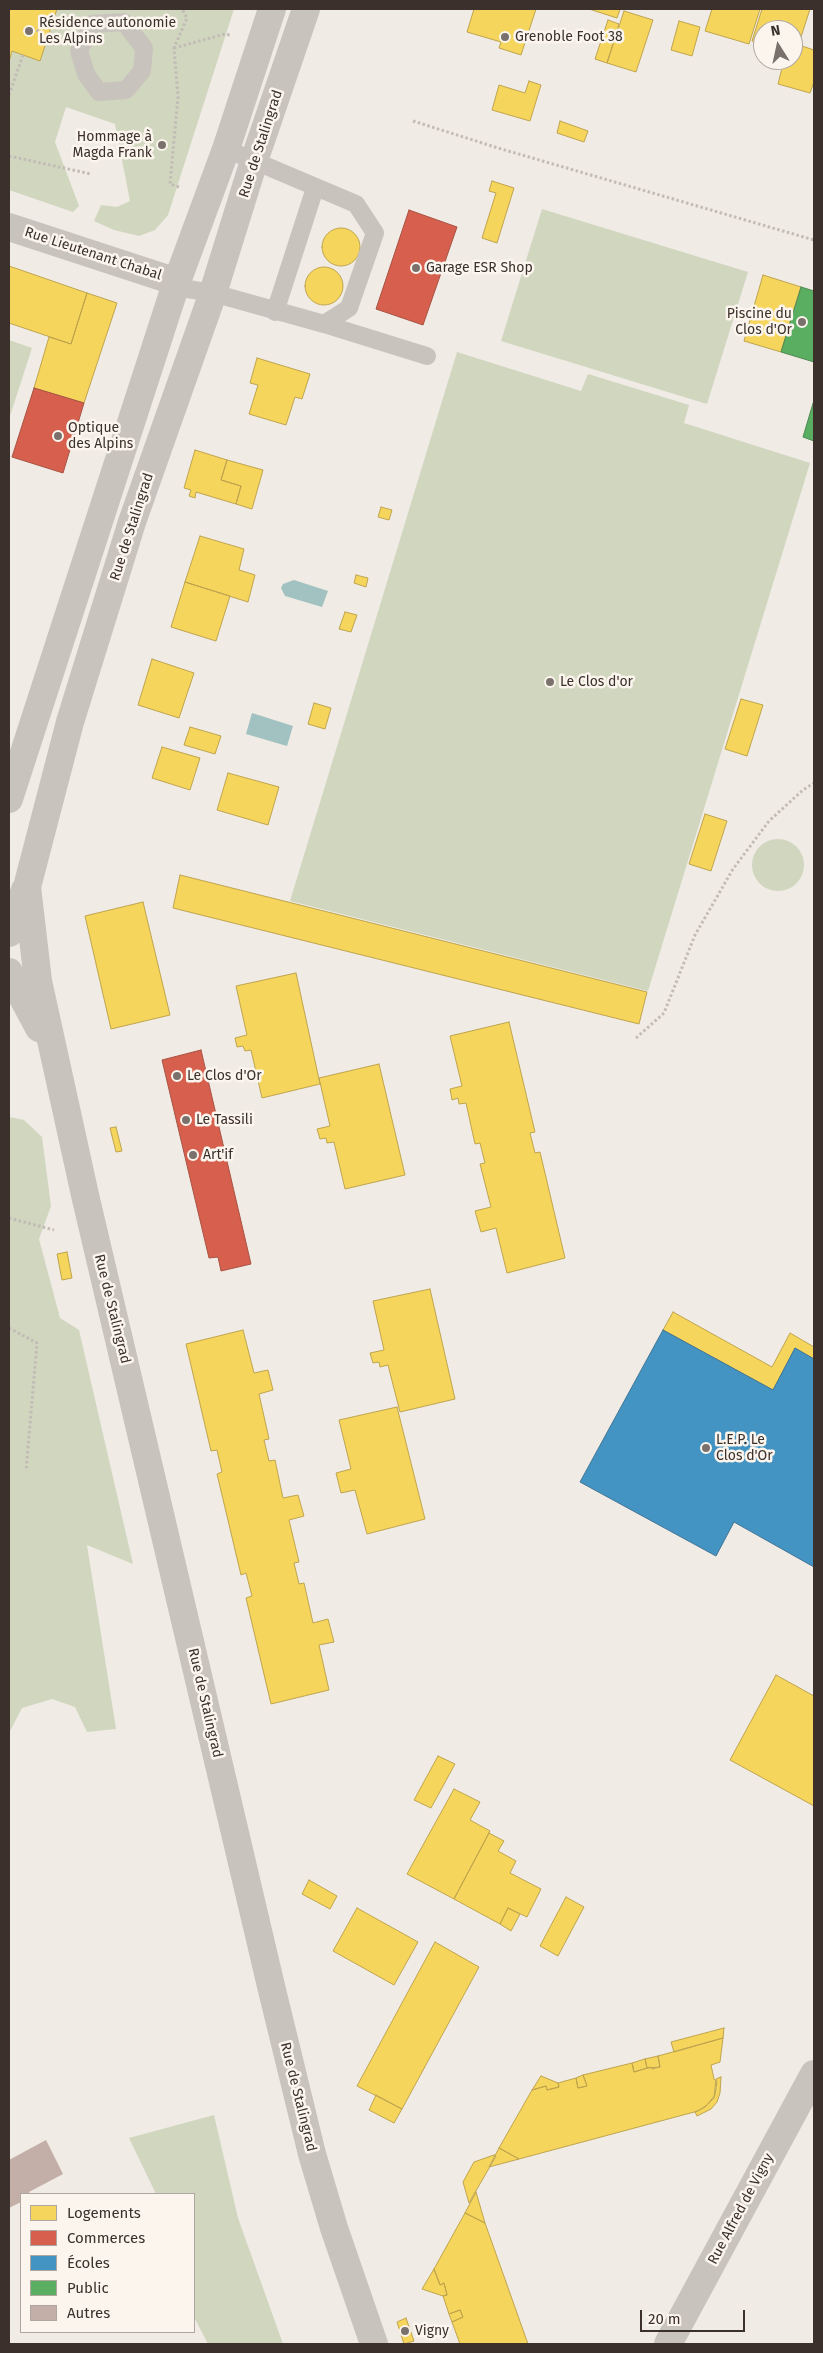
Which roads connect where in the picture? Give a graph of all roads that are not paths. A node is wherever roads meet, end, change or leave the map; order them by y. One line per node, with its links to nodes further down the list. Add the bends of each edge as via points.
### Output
1 (272, 9): 3 (street)
2 (306, 9): 4 (street, Rue de Stalingrad)
3 (226, 149): 4 (lane); 7 (street)
4 (254, 161): 5 (lane); 8 (street, Rue de Stalingrad)
5 (315, 188): 9 (lane); 10 (lane, via 356,204 375,233 349,308)
6 (9, 227): 7 (street, Rue Lieutenant Chabal)
7 (176, 284): 8 (lane); 12 (street)
8 (213, 293): 9 (lane); 13 (street, Rue de Stalingrad, via 126,541 70,722)
9 (275, 312): 10 (lane)
10 (324, 324): 11 (lane)
11 (427, 356)
12 (9, 799)
13 (27, 887): 14 (street); 17 (street, Rue de Stalingrad)
14 (9, 933)
15 (9, 961): 17 (street)
16 (9, 972): 18 (street, Rue de Stalingrad)
17 (38, 981): 18 (street, Rue de Stalingrad)
18 (56, 1057): 20 (street, Rue de Stalingrad, via 98,1251 312,2154)
19 (814, 2074): 21 (street, Rue Alfred de Vigny)
20 (374, 2344)
21 (669, 2344)

